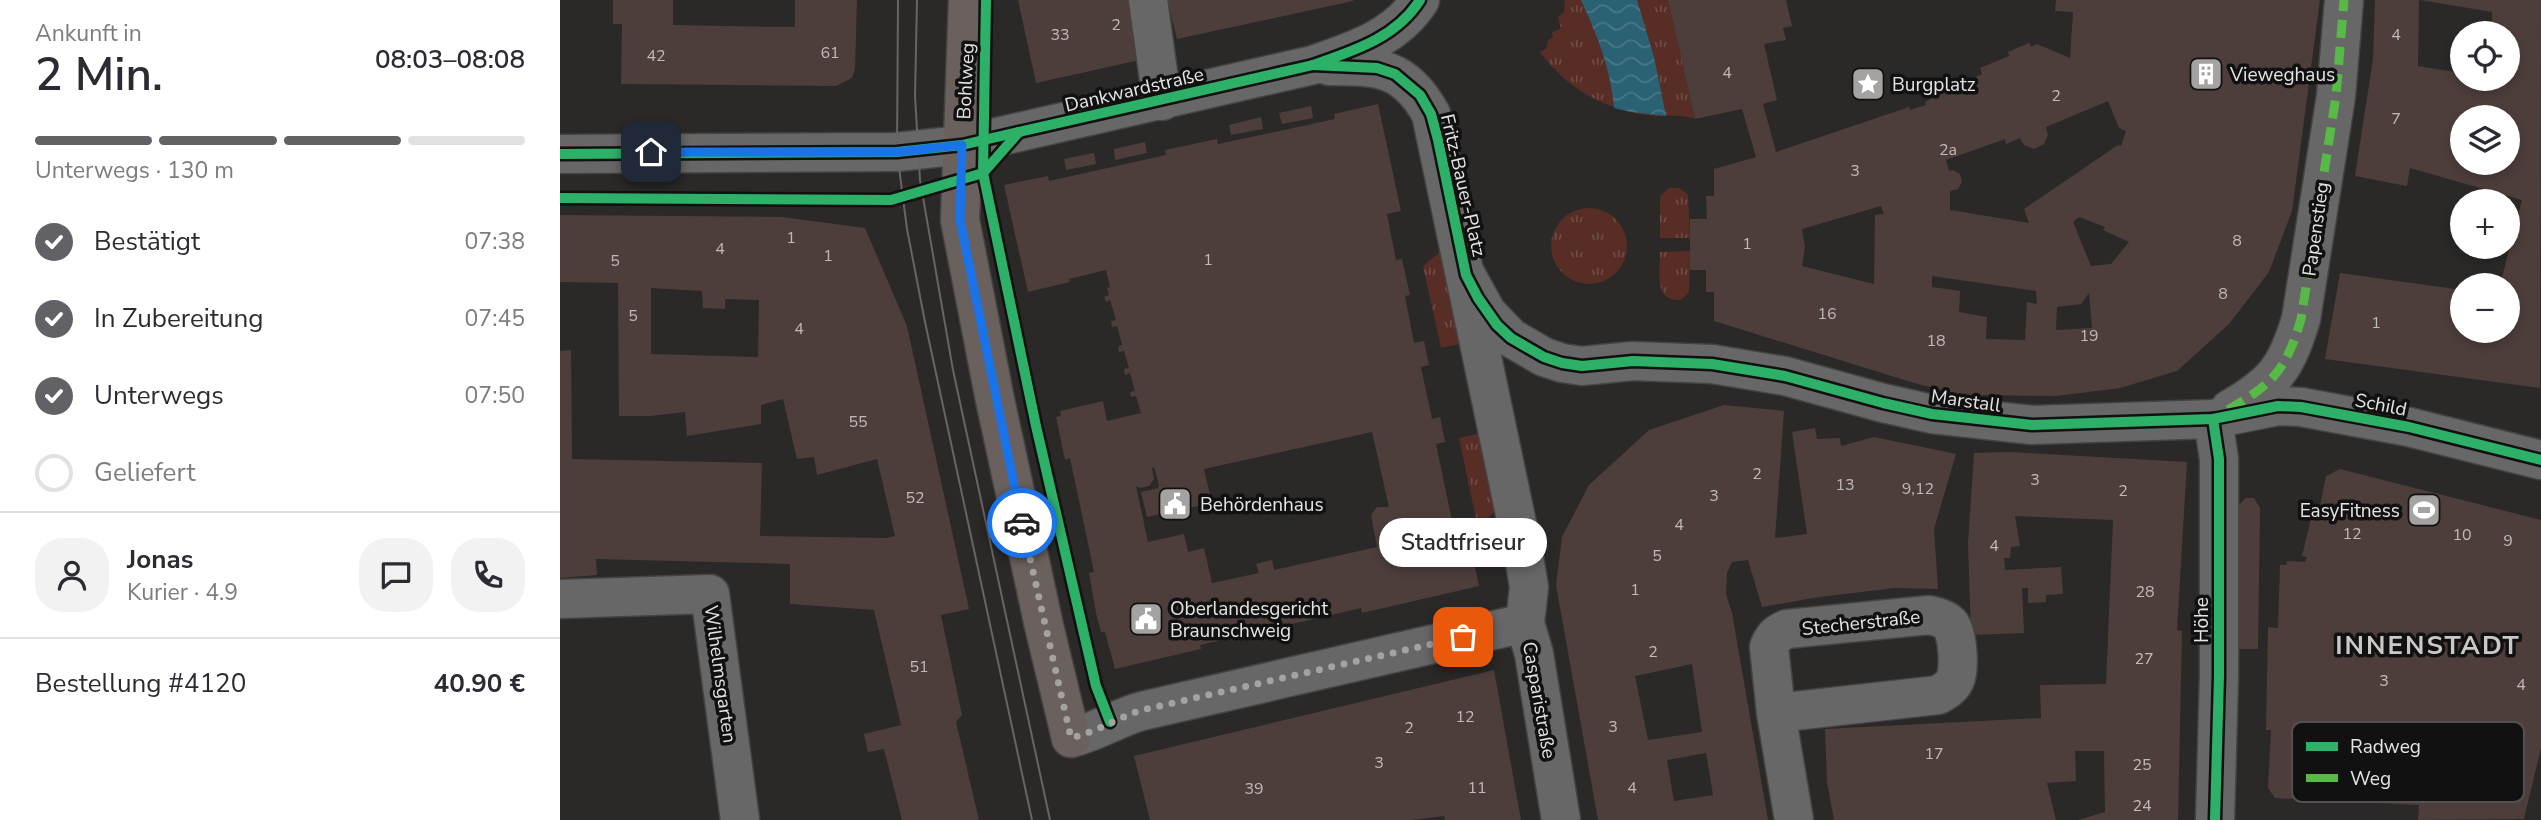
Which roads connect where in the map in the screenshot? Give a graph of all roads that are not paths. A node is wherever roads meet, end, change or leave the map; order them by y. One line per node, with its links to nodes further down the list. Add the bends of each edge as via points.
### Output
1 (968, 0): 7 (main road, Bohlweg)
2 (1148, 0): 6 (street)
3 (1420, 0): 5 (street, via 1390,32)
4 (2344, 0): 10 (street, Papenstieg, via 2336,96 2301,318 2292,349 2264,388)
5 (1313, 65): 6 (street, Dankwardstraße); 9 (street, Fritz-Bauer-Platz, via 1377,68 1395,74 1420,94 1438,140)
6 (1162, 101): 7 (street, Dankwardstraße)
7 (962, 145): 8 (street, Dankwardstraße, via 897,152); 16 (main road, Bohlweg, via 960,220)
8 (560, 154)
9 (1466, 275): 10 (street, Marstall, via 1497,325 1511,338 1544,357 1582,366 1633,361 1719,365 1785,376 1883,403 1973,420 2032,425); 12 (street, Fritz-Bauer-Platz)
10 (2213, 419): 11 (street, Schild, via 2278,405 2301,407); 20 (street, Höhe, via 2219,459)
11 (2541, 460)
12 (1528, 580): 14 (street, Casparistraße)
13 (560, 599): 17 (street, Wilhelmsgarten, via 710,594)
14 (1525, 623): 16 (street, via 1142,710); 18 (street, Casparistraße)
15 (1776, 713): 15 (street, Stecherstraße, via 1769,647 1778,633 1929,615 1949,623 1955,632 1958,670 1954,682 1938,695); 19 (street, Stecherstraße)
16 (1071, 738)
17 (740, 820)
18 (1561, 820)
19 (1794, 820)
20 (2215, 820)

